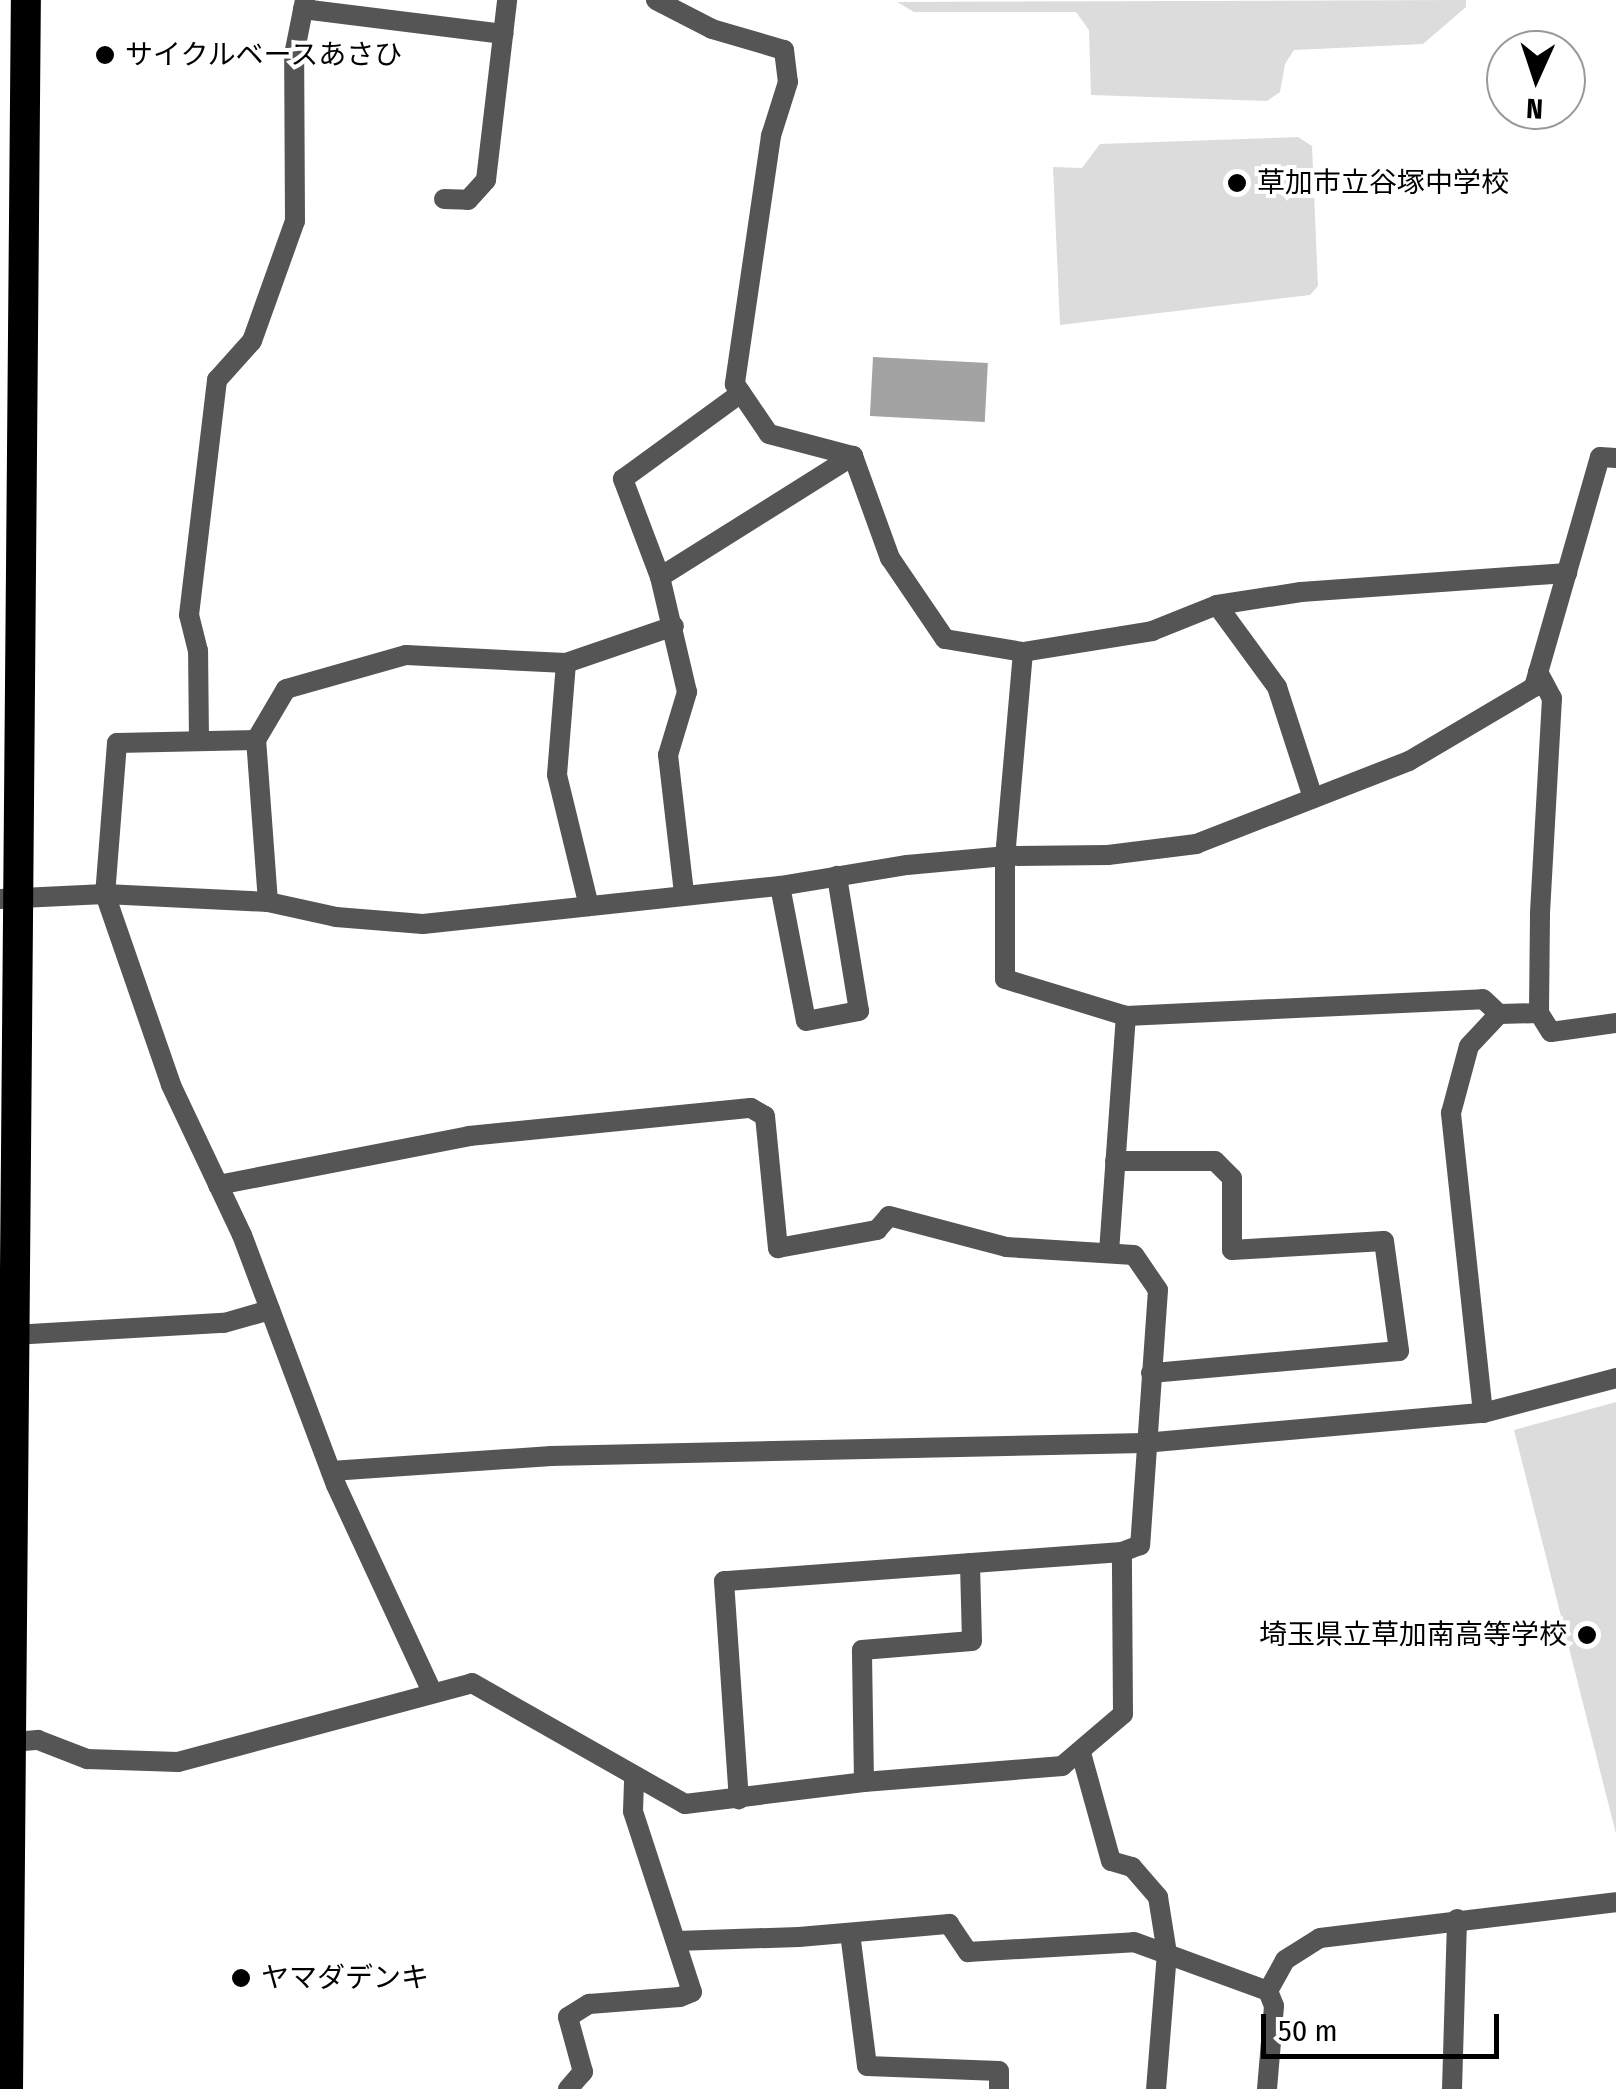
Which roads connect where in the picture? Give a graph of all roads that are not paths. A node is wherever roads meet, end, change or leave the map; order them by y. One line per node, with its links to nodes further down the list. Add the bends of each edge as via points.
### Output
1 (26, 0): 25 (highway)
2 (507, 0): 5 (street)
3 (656, 0): 7 (street, via 712,29 784,50 789,61 771,136 735,384)
4 (304, 4): 5 (street); 18 (street, via 294,55 295,221 252,341 218,380 189,615 198,651)
5 (503, 34): 6 (street, via 486,180 468,200)
6 (444, 198)
7 (741, 393): 8 (street, via 769,434); 11 (street, via 622,479)
8 (854, 456): 11 (street); 14 (street, via 890,558 945,639)
9 (1616, 458): 10 (street, via 1600,457)
10 (1567, 573): 12 (street, via 1301,592); 16 (street)
11 (660, 577): 13 (street)
12 (1218, 605): 14 (street, via 1152,630); 19 (street, via 1277,687)
13 (674, 626): 15 (street); 24 (street, via 687,692 668,756)
14 (1023, 652): 20 (street)
15 (566, 664): 17 (street, via 406,655 286,689); 27 (street, via 558,775)
16 (1538, 672): 19 (street, via 1534,688 1409,761); 28 (street, via 1552,698)
17 (256, 740): 18 (street); 26 (street)
18 (198, 742): 23 (street, via 117,743)
19 (1312, 798): 20 (street, via 1196,844 1108,855)
20 (1005, 856): 21 (street); 30 (street, via 1005,978)
21 (836, 876): 22 (street); 22 (street, via 858,1011 806,1021)
22 (780, 886): 24 (street)
23 (106, 894): 25 (street); 26 (street); 33 (street, via 171,1085)
24 (684, 894): 27 (street)
25 (8, 898): 36 (highway)
26 (268, 902): 27 (street, via 336,917 422,924)
27 (590, 906)
28 (1539, 1013): 29 (street); 31 (street, via 1552,1032)
29 (1499, 1014): 30 (street, via 1484,999); 39 (street, via 1468,1046 1451,1113)
30 (1126, 1016): 32 (street)
31 (1616, 1023)
32 (1115, 1161): 34 (street); 37 (street, via 1215,1161 1232,1178 1232,1250 1384,1241 1400,1351)
33 (218, 1185): 34 (street, via 469,1136 751,1108 764,1116 778,1248 877,1230 889,1216 1006,1247); 35 (street)
34 (1109, 1252): 37 (street, via 1134,1255 1158,1290)
35 (270, 1310): 36 (street, via 224,1322); 41 (street)
36 (14, 1335): 45 (highway)
37 (1151, 1373): 40 (street)
38 (1616, 1378): 39 (street)
39 (1483, 1413): 40 (street)
40 (1144, 1443): 41 (street, via 551,1456); 42 (street, via 1140,1545)
41 (330, 1471): 44 (street)
42 (1122, 1552): 43 (street); 46 (street, via 1123,1714)
43 (970, 1563): 48 (street, via 972,1641 862,1650); 49 (street, via 724,1581)
44 (432, 1692): 45 (street, via 178,1762 86,1759 38,1740); 47 (street, via 472,1683)
45 (4, 1743): 56 (highway)
46 (1081, 1752): 48 (street, via 1062,1766); 54 (street, via 1112,1861 1132,1866 1158,1897)
47 (634, 1778): 49 (street, via 685,1804); 53 (street, via 633,1811)
48 (864, 1782): 49 (street)
49 (738, 1799)
50 (1616, 1902): 51 (street)
51 (1456, 1919): 55 (street, via 1320,1938 1286,1960); 61 (street)
52 (850, 1933): 53 (street); 54 (street, via 948,1924 968,1952 1134,1942); 58 (street, via 866,2066 998,2071)
53 (677, 1942): 57 (street, via 692,1992 589,2004 568,2017 583,2072)
54 (1167, 1953): 55 (street); 59 (street)
55 (1268, 1991): 60 (street, via 1274,2006)
56 (8, 2089)
57 (568, 2089)
58 (999, 2089)
59 (1156, 2089)
60 (1267, 2089)
61 (1452, 2089)

